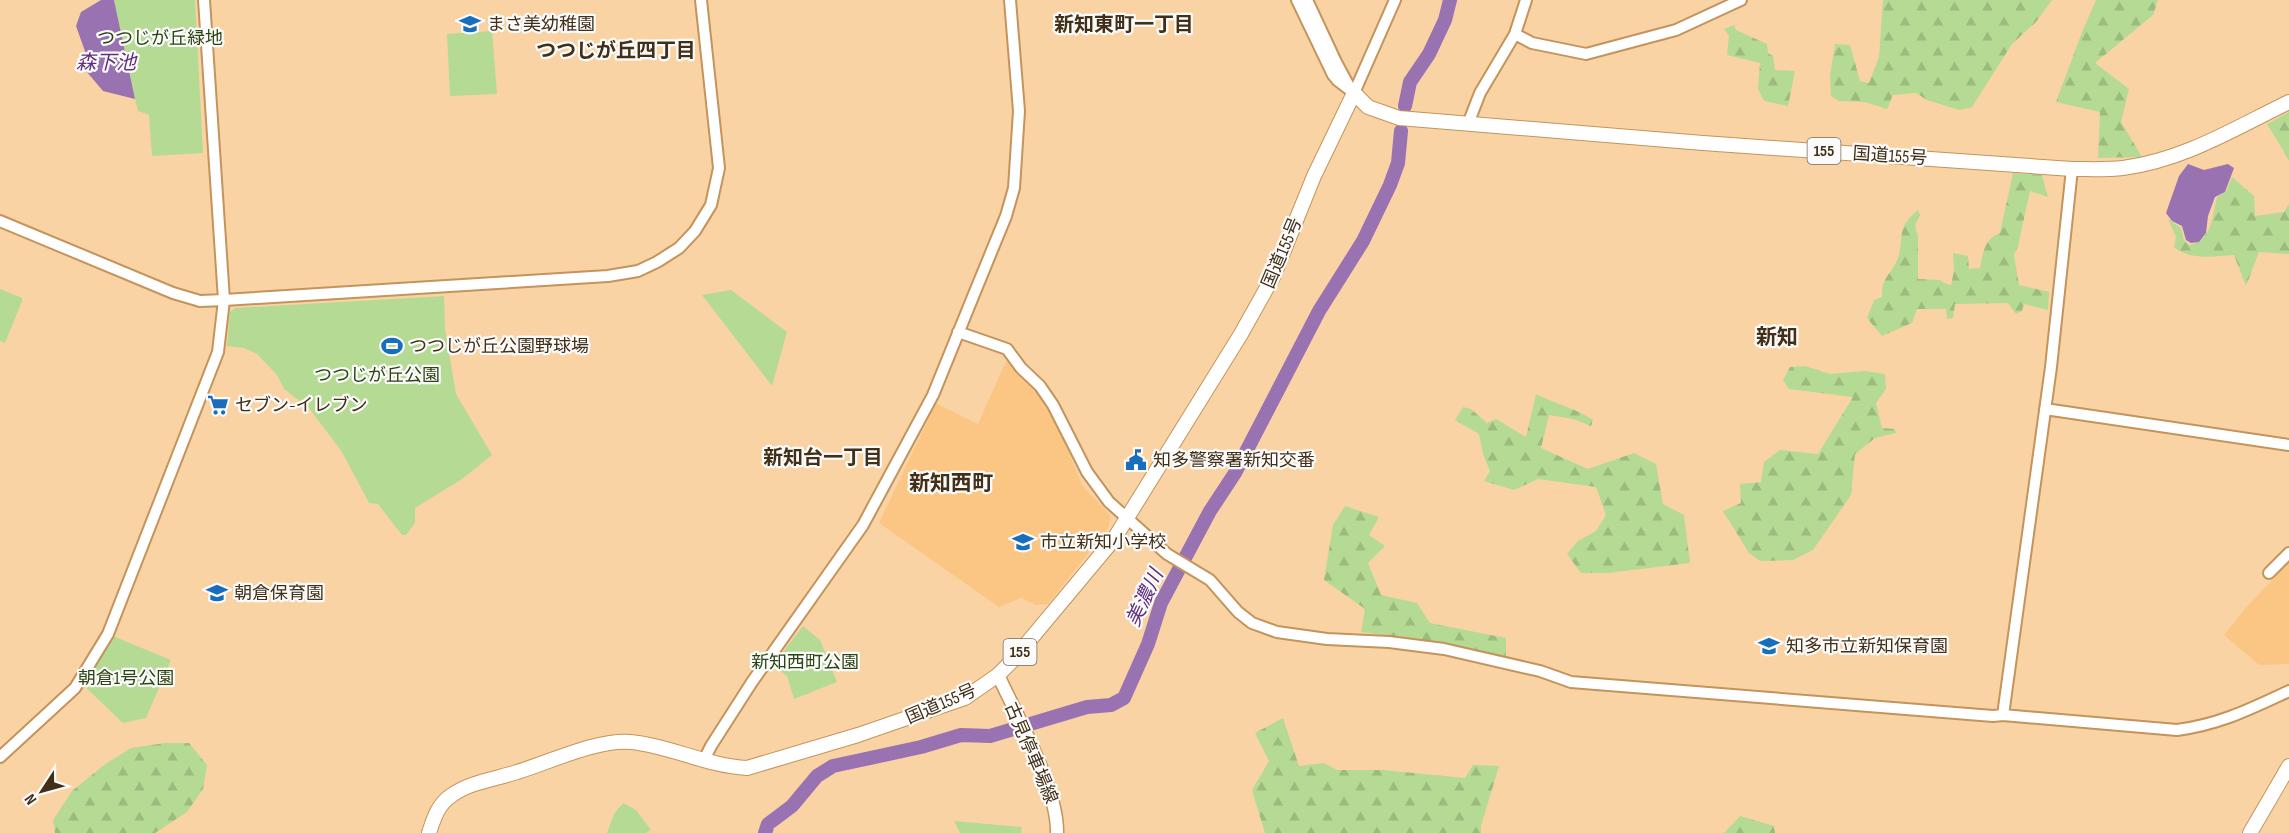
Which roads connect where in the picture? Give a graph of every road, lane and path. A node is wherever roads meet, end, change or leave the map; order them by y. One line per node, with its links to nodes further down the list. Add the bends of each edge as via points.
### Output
1 (204, 0): 15 (street)
2 (701, 0): 15 (street, via 718,168 711,205 695,231 679,248 657,262 638,271 608,276)
3 (1010, 0): 16 (street, via 1019,111 1014,188)
4 (1298, 0): 10 (street, via 1336,80)
5 (1307, 0): 10 (street)
6 (1395, 0): 10 (street)
7 (1526, 0): 9 (street)
8 (1741, 0): 9 (street, via 1683,27 1586,54 1533,43)
9 (1515, 34): 12 (street, via 1480,93)
10 (1354, 93): 12 (main road, 国道155号 / 155, via 1368,107 1389,116); 19 (main road, 国道155号 / 155, via 1314,176 1266,292)
11 (2289, 102): 13 (main road, 国道155号 / 155, via 2181,154 2121,168)
12 (1468, 124): 13 (main road, 国道155号 / 155)
13 (2072, 169): 17 (street)
14 (0, 221): 15 (street, via 173,293 200,301)
15 (224, 300): 25 (street, via 218,352 108,634 75,688)
16 (958, 332): 19 (street, via 1007,349 1040,386 1087,472); 26 (street, via 933,395 863,525 752,682)
17 (2045, 409): 18 (street); 24 (street)
18 (2289, 445)
19 (1126, 519): 22 (main road, 国道155号 / 155, via 1099,558); 24 (street, via 1167,554 1210,580 1252,623 1277,632 1435,648 1540,671 1571,682)
20 (2289, 553): 21 (street)
21 (2269, 573)
22 (998, 675): 26 (main road, 国道155号 / 155, via 965,698 765,764 730,767); 29 (main road, 古見停車場線, via 1049,790 1057,815)
23 (2289, 692): 24 (street, via 2233,717 2177,730)
24 (2003, 715)
25 (0, 757)
26 (704, 760): 28 (main road, 国道155号 / 155, via 630,742 587,748 452,795 436,812)
27 (2289, 766): 30 (main road)
28 (429, 833)
29 (1057, 833)
30 (2250, 833)

